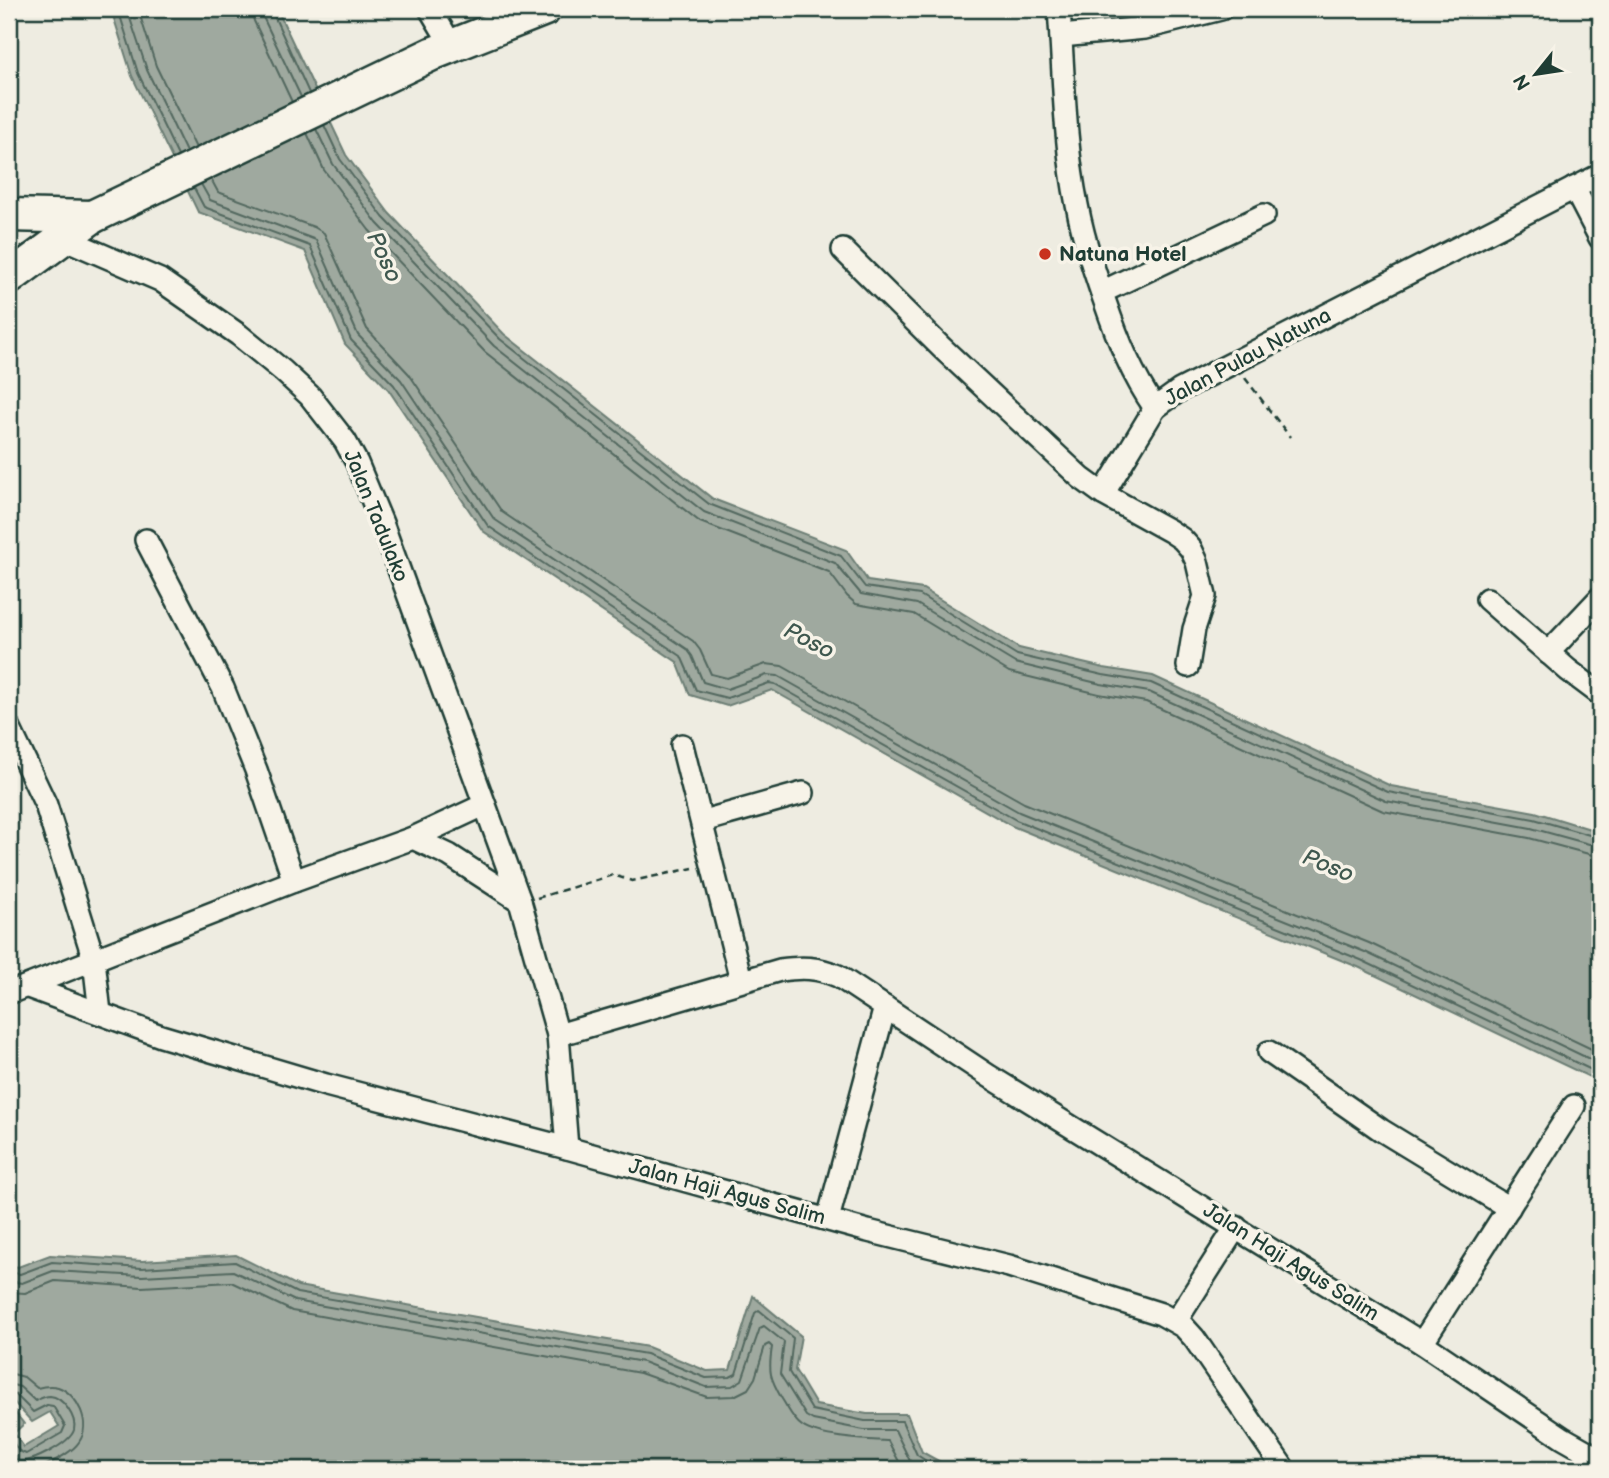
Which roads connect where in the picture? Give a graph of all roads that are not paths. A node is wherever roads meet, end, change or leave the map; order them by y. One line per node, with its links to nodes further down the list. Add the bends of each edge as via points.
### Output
1 (430, 9): 6 (street)
2 (545, 9): 6 (highway)
3 (1059, 9): 5 (street, Jalan Pulau Natuna)
4 (1221, 9): 5 (street, via 1145,28)
5 (1061, 36): 17 (street, Jalan Pulau Natuna, via 1069,158 1088,251)
6 (443, 49): 11 (highway)
7 (1600, 176): 8 (street, Jalan Pulau Natuna)
8 (1574, 188): 13 (street); 18 (street, Jalan Pulau Natuna, via 1180,390)
9 (9, 215): 11 (highway)
10 (1264, 215): 17 (street)
11 (92, 217): 14 (highway)
12 (9, 227): 14 (highway)
13 (1600, 238)
14 (51, 246): 16 (highway); 29 (street, Jalan Tadulako, via 141,270 179,292 283,370 329,419 368,487)
15 (843, 250): 19 (street, via 1073,471)
16 (9, 278)
17 (1102, 292): 18 (street, Jalan Pulau Natuna, via 1132,373)
18 (1155, 408): 19 (street)
19 (1103, 494): 24 (street, via 1171,531 1191,549 1205,596)
20 (146, 540): 32 (street, via 223,688)
21 (1600, 598): 23 (street)
22 (1487, 599): 23 (street)
23 (1548, 653): 25 (street)
24 (1188, 666)
25 (1600, 694)
26 (9, 727): 34 (street, via 46,805)
27 (682, 744): 30 (street)
28 (803, 793): 30 (street)
29 (484, 805): 31 (street); 33 (street, Jalan Tadulako)
30 (703, 821): 35 (street)
31 (413, 838): 32 (street); 33 (street, via 449,855)
32 (294, 881): 34 (street)
33 (520, 901): 39 (street)
34 (94, 960): 36 (street); 38 (street)
35 (741, 980): 37 (street, Jalan Haji Agus Salim, via 780,970 820,968); 39 (street, Jalan Haji Agus Salim)
36 (18, 990): 38 (street, Jalan Haji Agus Salim)
37 (886, 1007): 44 (street); 45 (street, Jalan Haji Agus Salim, via 989,1076)
38 (100, 1013): 42 (street, Jalan Haji Agus Salim, via 313,1081)
39 (558, 1035): 42 (street)
40 (1269, 1052): 43 (street, via 1381,1130)
41 (1574, 1106): 43 (street)
42 (567, 1148): 44 (street, Jalan Haji Agus Salim)
43 (1508, 1208): 47 (street)
44 (828, 1219): 46 (street, Jalan Haji Agus Salim, via 1009,1266)
45 (1236, 1227): 46 (street); 47 (street, Jalan Haji Agus Salim)
46 (1176, 1321): 49 (street, Jalan Haji Agus Salim, via 1194,1338)
47 (1422, 1343): 48 (street, Jalan Haji Agus Salim)
48 (1600, 1459)
49 (1284, 1469)

